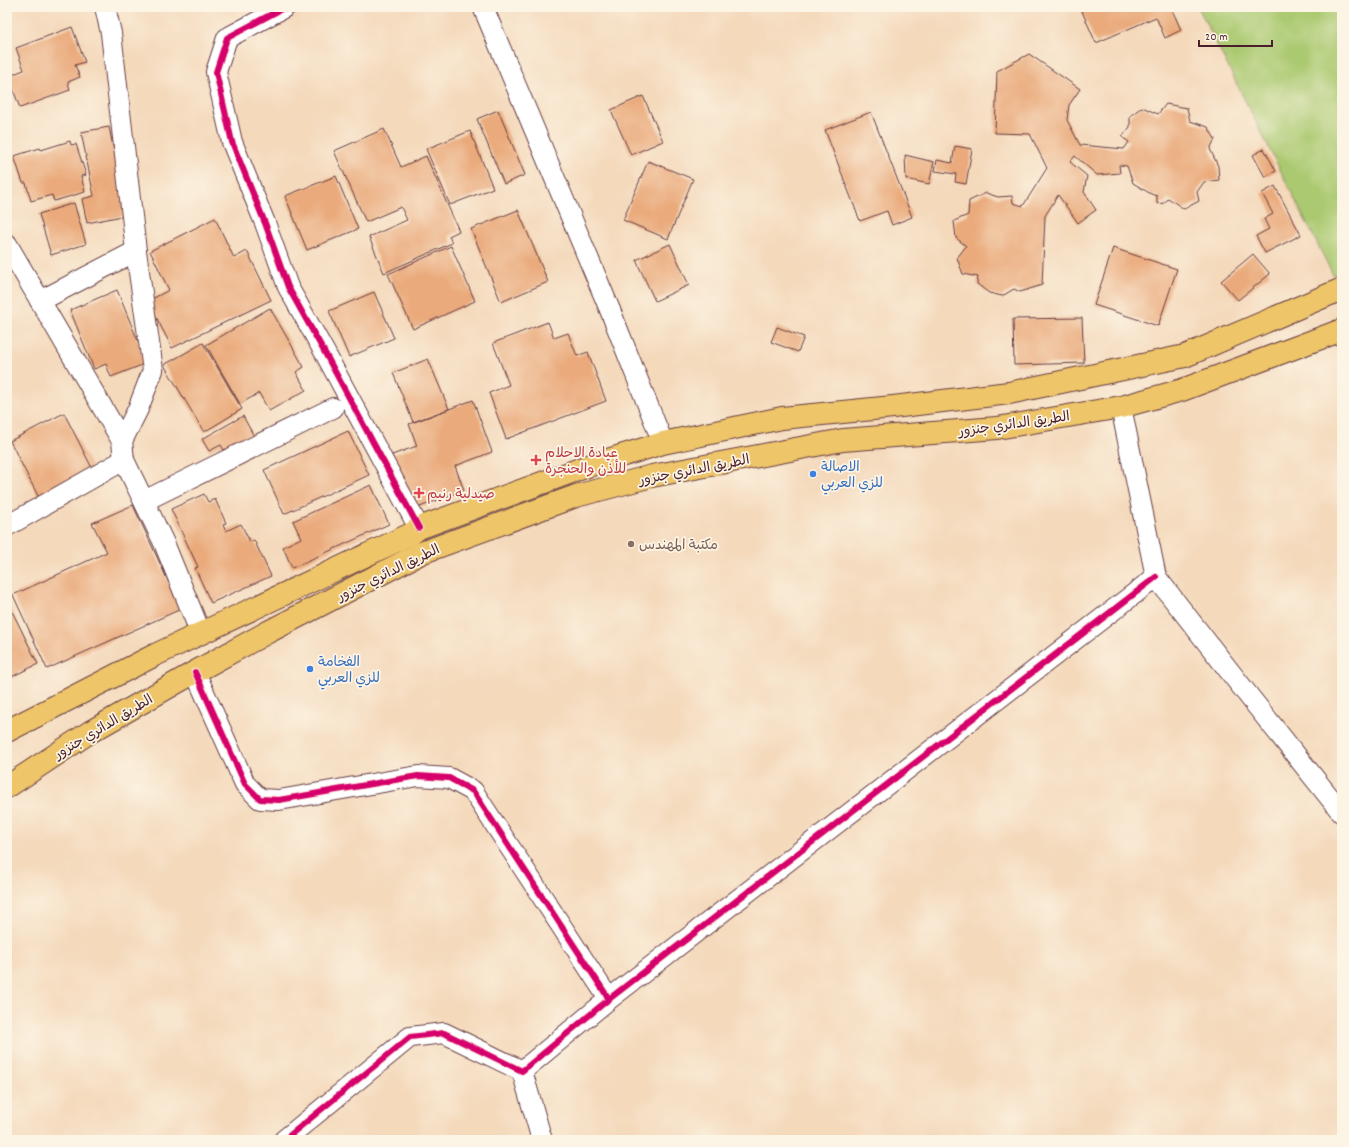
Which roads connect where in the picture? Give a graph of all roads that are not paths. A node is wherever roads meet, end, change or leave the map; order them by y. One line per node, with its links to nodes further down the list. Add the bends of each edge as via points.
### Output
1 (105, 7): 5 (street, via 111,33)
2 (285, 7): 15 (street, via 227,38 216,72 232,142 288,287)
3 (487, 8): 11 (street)
4 (7, 244): 7 (street)
5 (136, 250): 7 (street); 12 (street, via 154,370)
6 (1342, 289): 11 (main road, الطريق الدائري جنزور, via 1185,356 1009,393 782,418)
7 (40, 300): 12 (street)
8 (1342, 330): 9 (main road, الطريق الدائري جنزور, via 1182,390)
9 (1121, 407): 16 (street); 18 (main road, الطريق الدائري جنزور, via 997,428 842,440 652,476 576,496 421,553)
10 (333, 408): 13 (street)
11 (663, 443): 15 (main road, الطريق الدائري جنزور, via 588,466)
12 (123, 450): 13 (street); 14 (street)
13 (144, 501): 17 (street)
14 (7, 526)
15 (419, 528): 17 (main road, الطريق الدائري جنزور)
16 (1156, 577): 23 (street); 24 (street)
17 (201, 634): 19 (main road, الطريق الدائري جنزور, via 154,655)
18 (195, 672): 20 (main road, الطريق الدائري جنزور, via 90,732); 24 (street, via 245,784 260,799 279,800 418,776 449,778 473,791)
19 (7, 731)
20 (31, 771): 21 (main road, الطريق الدائري جنزور); 22 (main road)
21 (7, 787)
22 (7, 799)
23 (1342, 813)
24 (609, 999): 25 (street)
25 (522, 1071): 26 (street, via 444,1033 410,1037); 27 (street)
26 (284, 1140)
27 (542, 1140)

